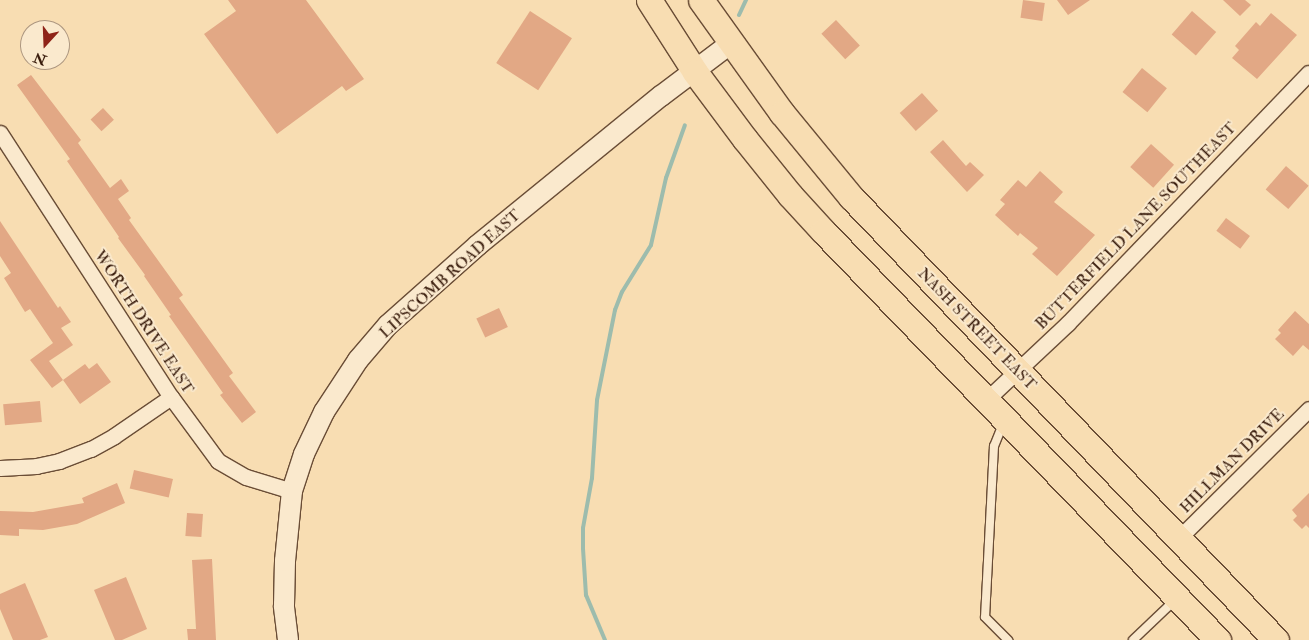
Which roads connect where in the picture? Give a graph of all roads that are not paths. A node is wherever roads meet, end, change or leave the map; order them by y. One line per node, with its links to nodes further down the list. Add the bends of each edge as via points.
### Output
1 (649, 0): 4 (main road)
2 (701, 0): 3 (main road, NASH STREET EAST)
3 (731, 43): 4 (street, LIPSCOMB ROAD EAST); 7 (main road, NASH STREET EAST, via 782,113 851,197)
4 (695, 72): 9 (main road, via 797,202); 13 (street, LIPSCOMB ROAD EAST, via 486,239 388,325 358,360 324,412 304,454)
5 (1309, 73): 7 (street, BUTTERFIELD LANE SOUTHEAST, via 1068,323)
6 (0, 133): 8 (street, WORTH DRIVE EAST)
7 (1017, 371): 9 (street, BUTTERFIELD LANE SOUTHEAST); 14 (main road, NASH STREET EAST)
8 (172, 398): 12 (street, via 91,449 44,464); 13 (street, WORTH DRIVE EAST, via 218,462 246,477)
9 (986, 400): 11 (main road)
10 (1309, 409): 14 (street, HILLMAN DRIVE)
11 (1004, 420): 15 (main road); 17 (lane, via 994,446 985,617)
12 (0, 468)
13 (292, 491): 16 (street, LIPSCOMB ROAD EAST, via 284,561)
14 (1179, 538): 20 (main road, NASH STREET EAST)
15 (1177, 598): 18 (lane); 19 (main road)
16 (288, 640)
17 (1008, 640)
18 (1133, 640)
19 (1218, 640)
20 (1276, 640)

